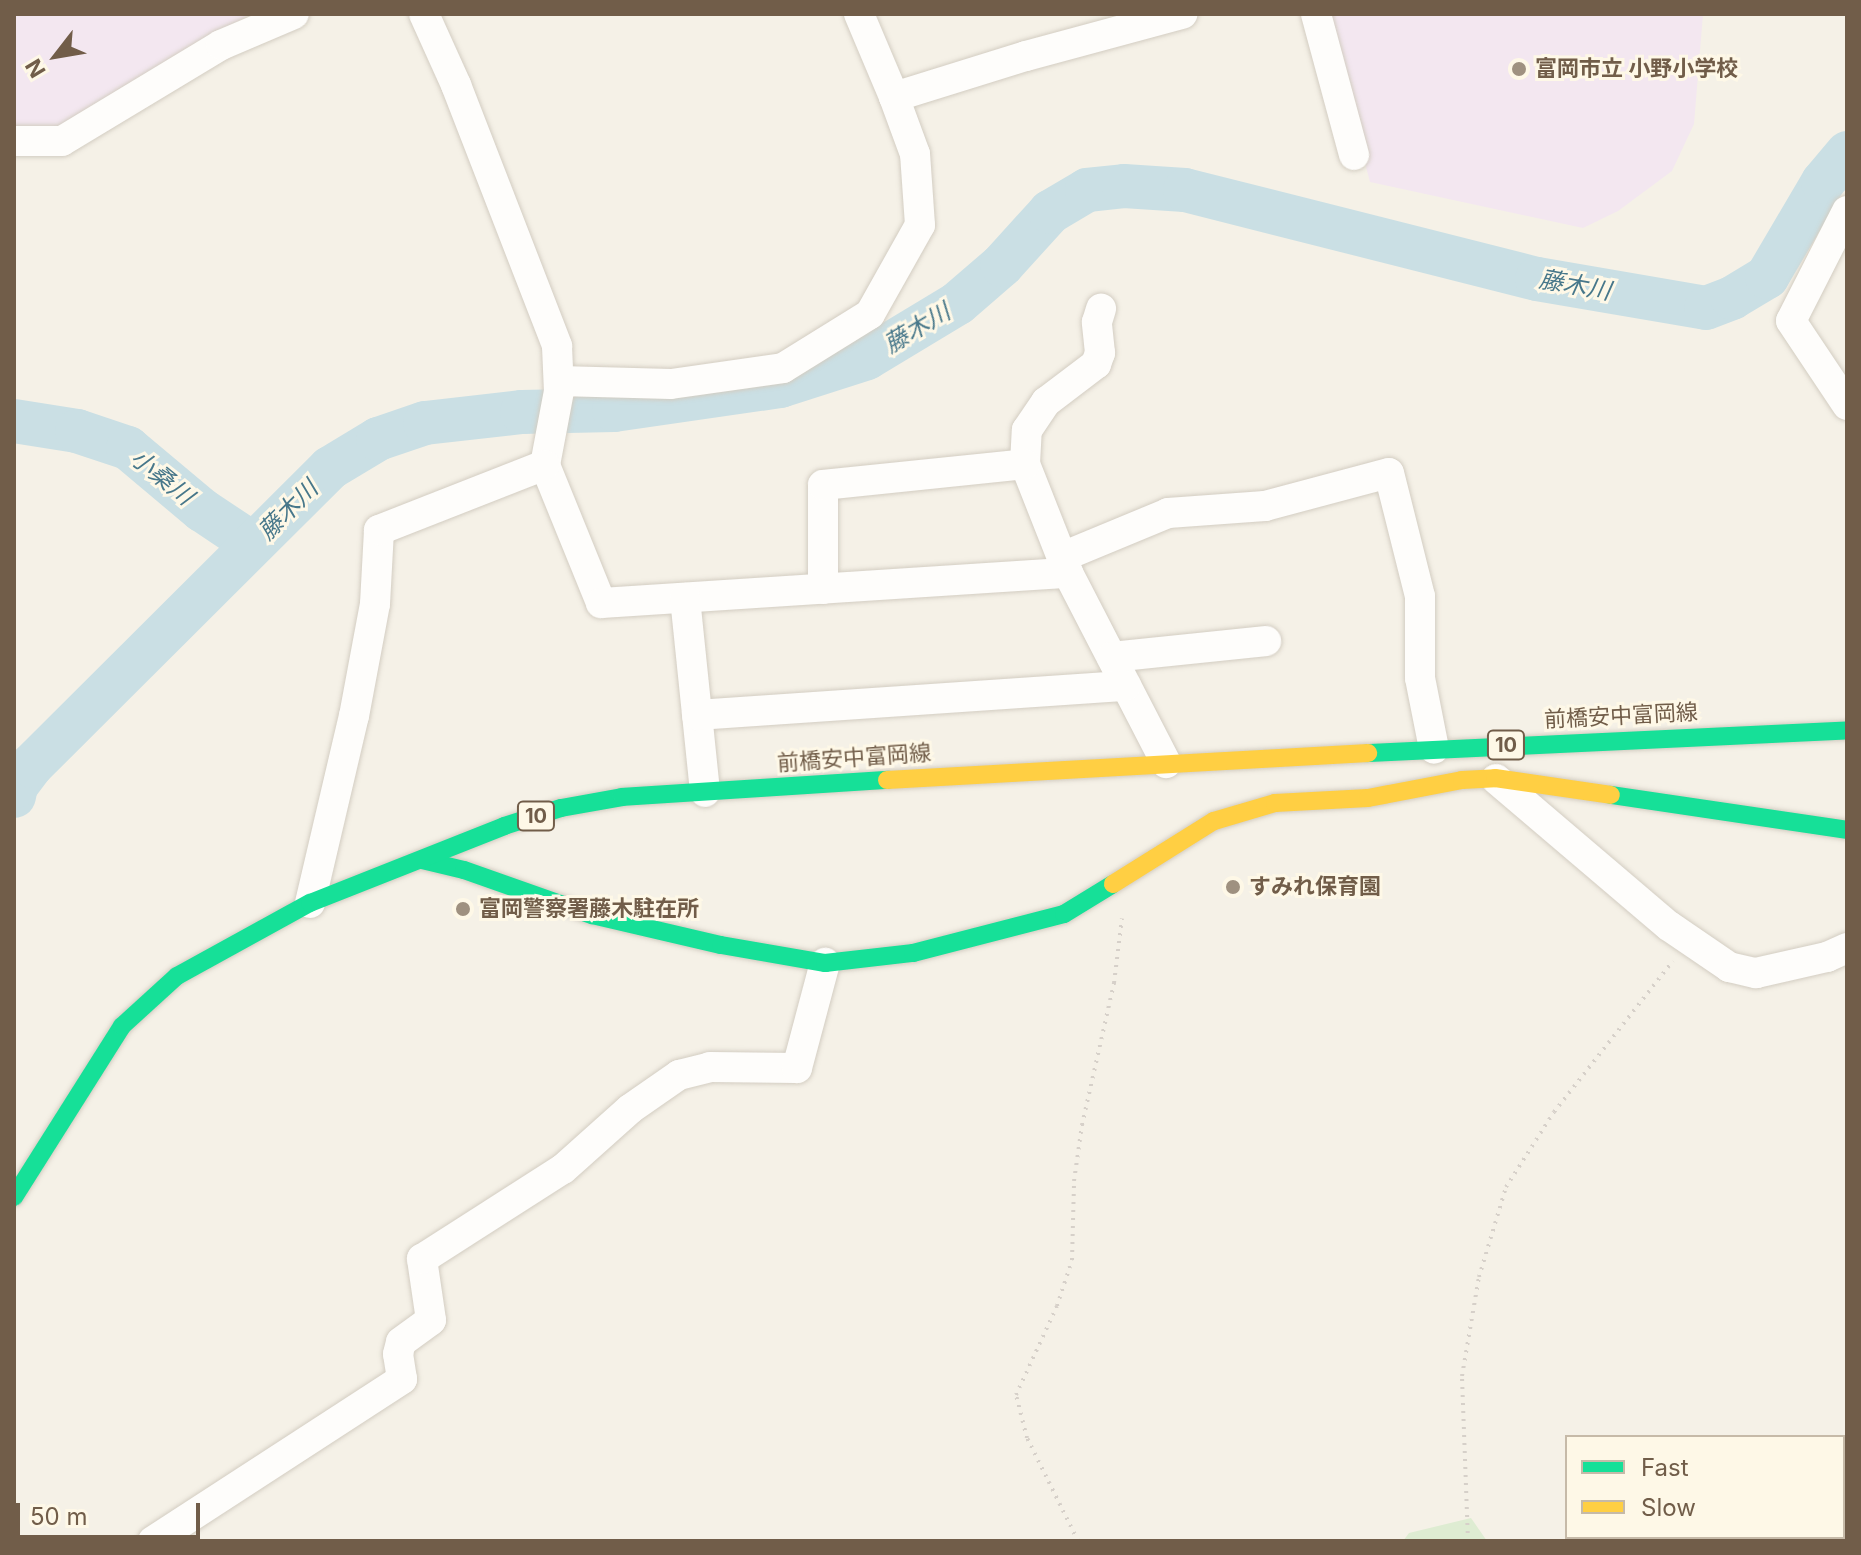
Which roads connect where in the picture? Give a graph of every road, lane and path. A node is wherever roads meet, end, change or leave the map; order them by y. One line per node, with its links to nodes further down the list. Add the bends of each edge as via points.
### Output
1 (294, 14): 7 (street, via 221,45 62,141)
2 (424, 14): 11 (street, via 557,346)
3 (859, 14): 6 (street)
4 (1182, 14): 6 (street)
5 (1316, 14): 8 (street)
6 (894, 97): 11 (street, via 915,154 920,225 870,314 783,368 671,384)
7 (14, 141)
8 (1354, 155)
9 (1847, 211): 12 (street, via 1791,321)
10 (1101, 309): 13 (street, via 1096,364 1046,402 1027,430)
11 (559, 386): 14 (street)
12 (1847, 405)
13 (1025, 464): 15 (street); 16 (street, via 823,485)
14 (545, 465): 17 (street, via 601,603); 31 (street, via 379,530 375,604)
15 (1065, 565): 16 (street); 19 (street); 24 (street, via 1168,513 1265,506 1389,473 1420,596 1420,678)
16 (823, 589): 17 (street)
17 (685, 598): 21 (street)
18 (1266, 641): 19 (street)
19 (1112, 657): 20 (street)
20 (1126, 686): 21 (street); 25 (street)
21 (697, 715): 27 (street)
22 (1847, 730): 23 (main road, 前橋安中富岡線 / 10)
23 (1494, 746): 24 (main road, 前橋安中富岡線 / 10); 26 (street)
24 (1434, 749): 25 (main road, 前橋安中富岡線 / 10)
25 (1166, 763): 27 (main road, 前橋安中富岡線 / 10)
26 (1495, 778): 28 (main road); 30 (main road, via 1368,798 1275,803 1214,821); 32 (street)
27 (705, 792): 29 (main road, 前橋安中富岡線 / 10, via 622,797 561,808)
28 (1847, 830)
29 (422, 860): 31 (main road, 前橋安中富岡線 / 10); 34 (main road, via 592,915)
30 (1127, 872): 34 (main road, via 1064,914 1016,929 913,953); 39 (path, via 1114,983 1074,1181 1072,1260 1016,1395 1027,1438)
31 (310, 903): 36 (main road, 前橋安中富岡線 / 10, via 202,960 152,995 122,1026)
32 (1690, 940): 33 (street, via 1729,967 1756,973); 40 (path, via 1554,1112 1506,1187 1479,1277 1462,1376)
33 (1847, 948)
34 (825, 963): 38 (street, via 797,1068 710,1067 679,1075 630,1109 563,1169 422,1259 431,1320 401,1342 402,1379)
35 (14, 1154): 36 (main road)
36 (33, 1165): 37 (main road, 前橋安中富岡線 / 10)
37 (14, 1197)
38 (153, 1541)
39 (1078, 1541)
40 (1468, 1541)

